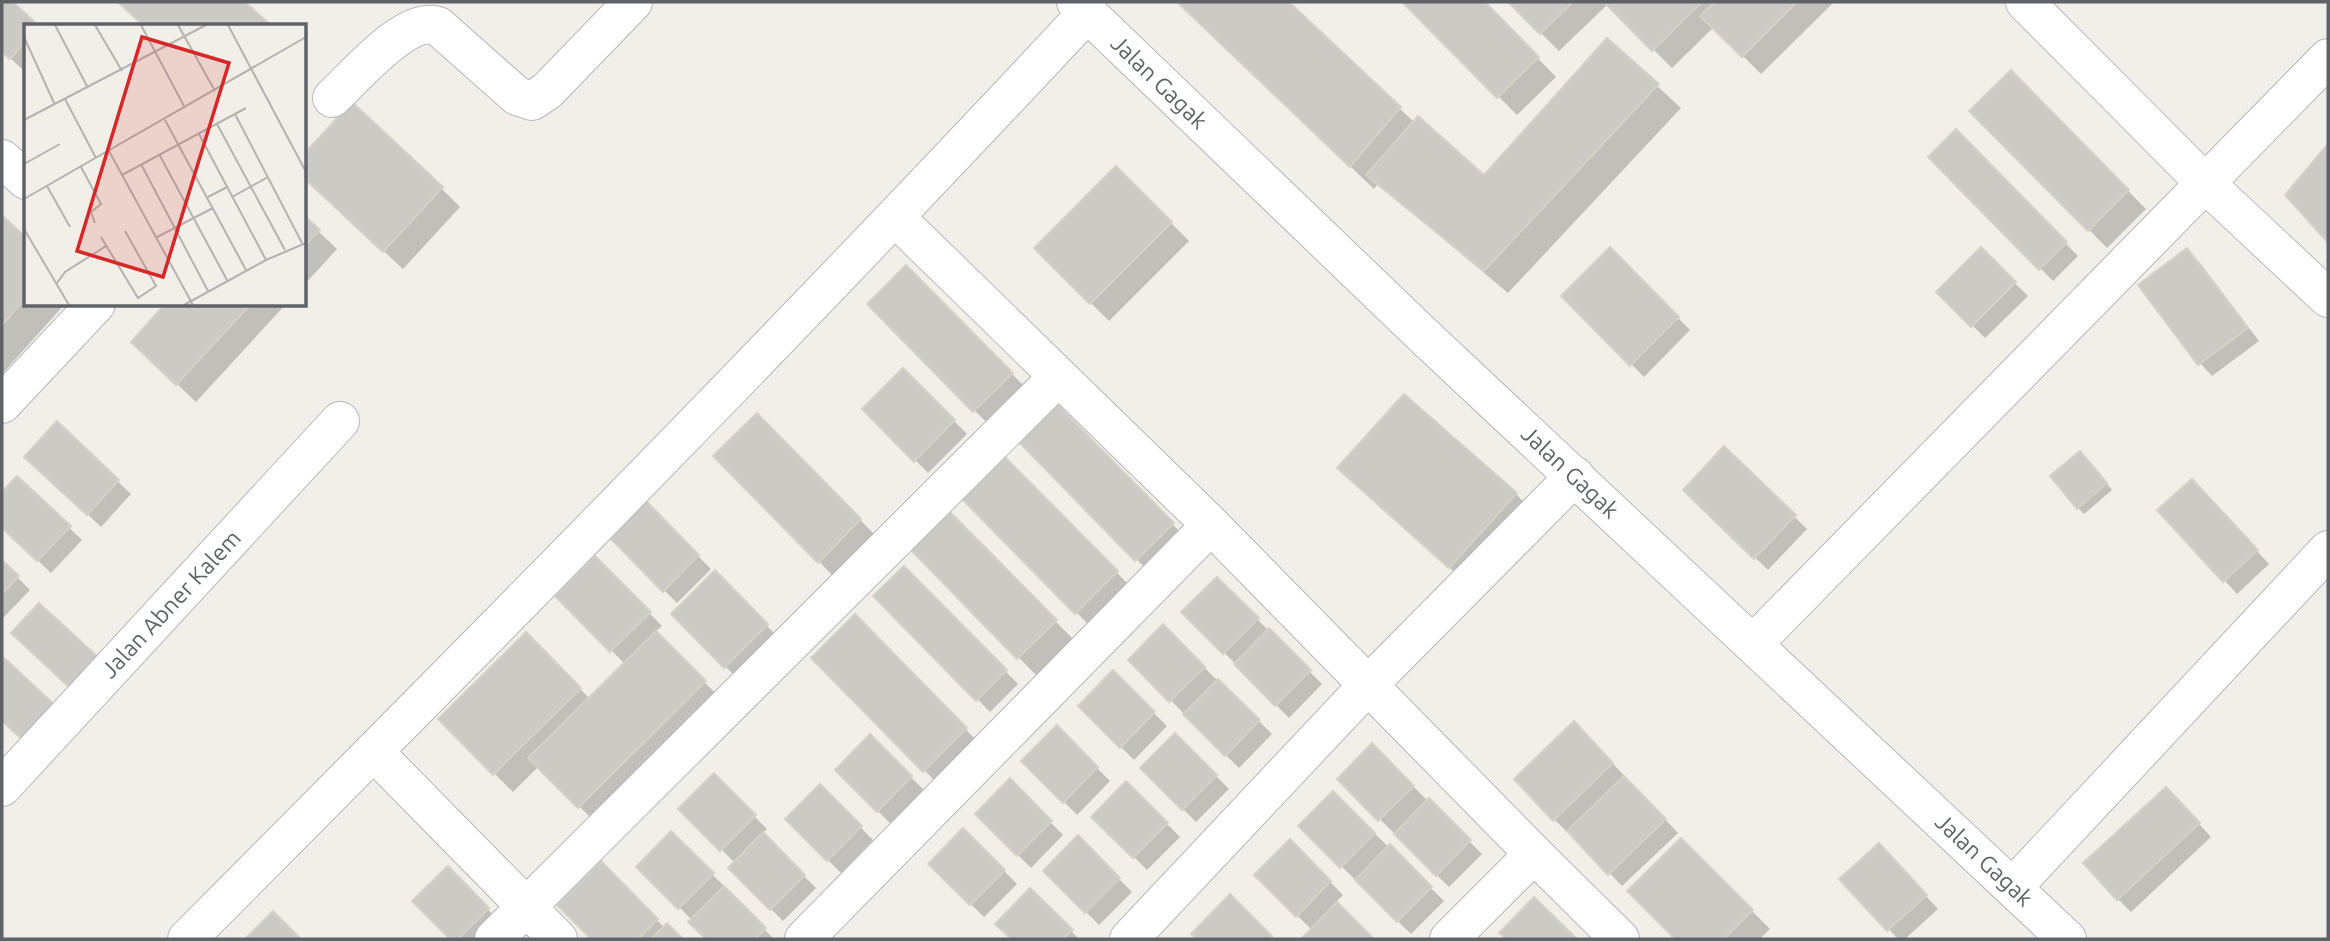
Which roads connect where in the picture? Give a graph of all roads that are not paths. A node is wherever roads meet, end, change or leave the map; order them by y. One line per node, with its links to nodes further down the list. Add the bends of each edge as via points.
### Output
1 (633, 2): 5 (street, via 532,101 517,96 430,23 400,34)
2 (2025, 2): 8 (street)
3 (1081, 7): 9 (street); 15 (street, Jalan Gagak)
4 (2328, 58): 8 (street)
5 (332, 98)
6 (2, 159): 7 (street)
7 (24, 178)
8 (2206, 184): 10 (street); 18 (street)
9 (896, 218): 12 (street); 20 (street)
10 (2328, 298)
11 (94, 306): 13 (street)
12 (1058, 377): 16 (street); 24 (street)
13 (2, 404)
14 (340, 421): 21 (street, Jalan Abner Kalem)
15 (1575, 476): 18 (street, Jalan Gagak); 19 (street)
16 (1211, 525): 19 (street); 28 (street)
17 (2328, 550): 23 (street)
18 (1754, 643): 23 (street, Jalan Gagak)
19 (1368, 685): 22 (street); 29 (street)
20 (374, 752): 24 (street); 25 (street)
21 (2, 787)
22 (1534, 855): 30 (street); 31 (street)
23 (2013, 887): 32 (street, Jalan Gagak)
24 (526, 907): 26 (street); 27 (street)
25 (187, 939)
26 (494, 939)
27 (558, 939)
28 (804, 939)
29 (1129, 939)
30 (1449, 939)
31 (1620, 939)
32 (2067, 939)

